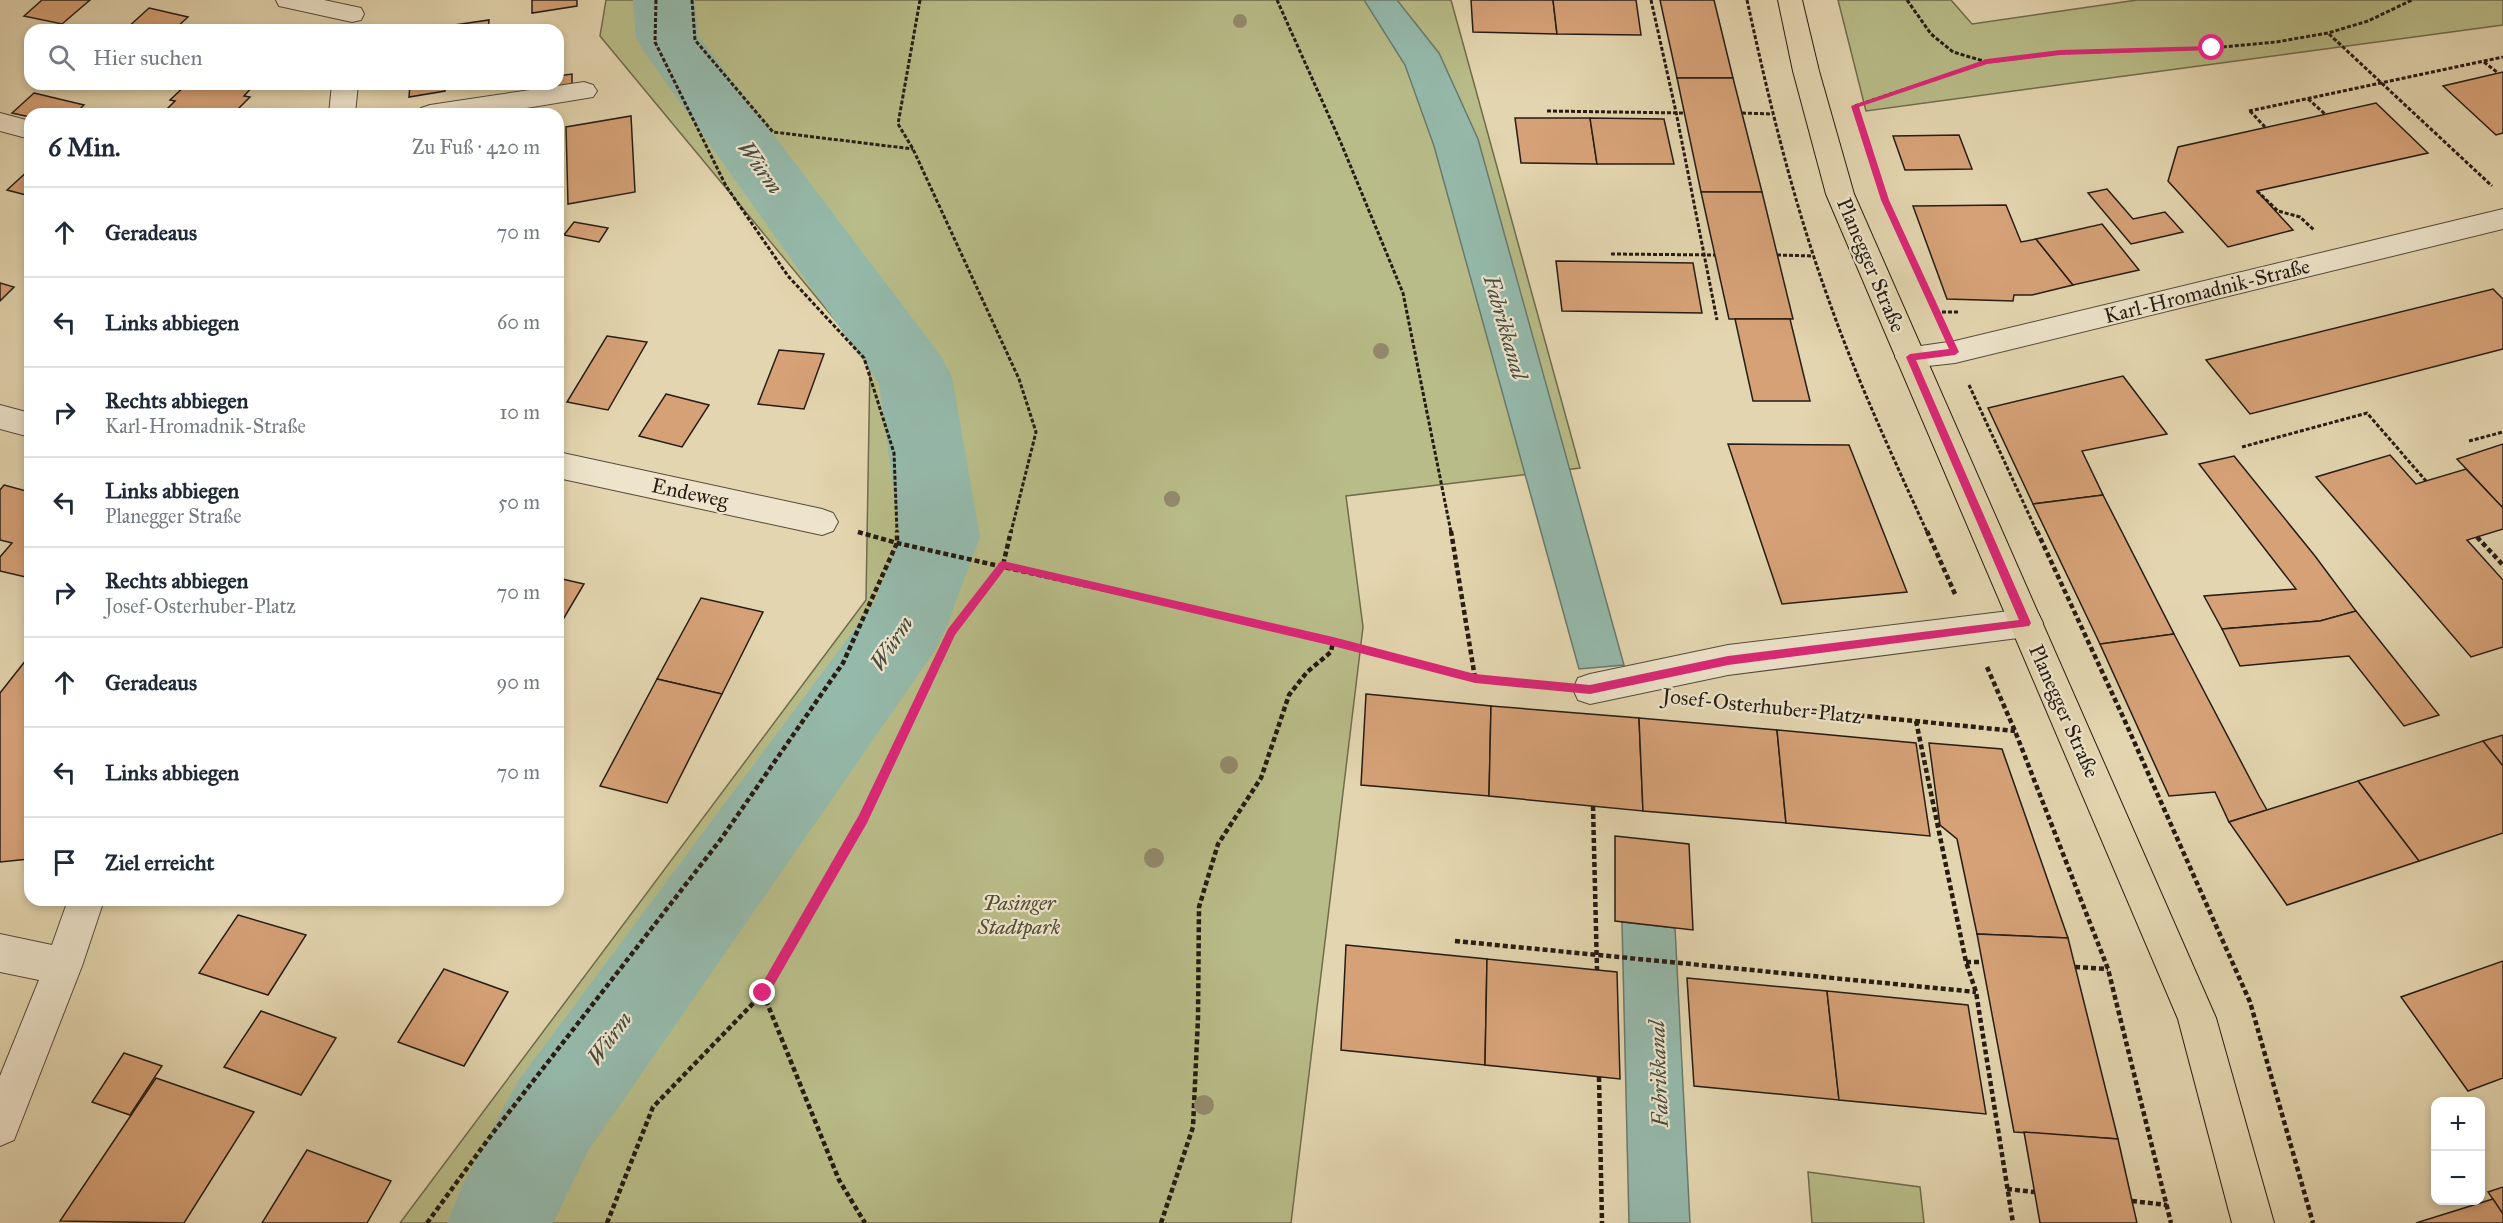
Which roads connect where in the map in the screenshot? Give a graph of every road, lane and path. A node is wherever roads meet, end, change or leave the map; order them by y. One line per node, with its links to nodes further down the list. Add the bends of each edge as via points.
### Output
1 (288, 0): 11 (street)
2 (656, 0): 60 (path, via 656,42 726,186 788,276 864,358 894,453)
3 (692, 0): 35 (path, via 695,40 773,132)
4 (920, 0): 35 (path, via 898,124)
5 (1277, 0): 66 (path, via 1403,293 1446,500)
6 (1651, 0): 26 (path)
7 (1747, 0): 29 (path)
8 (1790, 0): 50 (main road, Planegger Straße, via 1840,194)
9 (1907, 0): 15 (path, via 1931,34 1953,52)
10 (2412, 0): 12 (path, via 2368,21)
11 (352, 15)
12 (2328, 33): 15 (path, via 2212,48 2060,52); 17 (path)
13 (2503, 57): 14 (path)
14 (2484, 61): 16 (path); 17 (path)
15 (1987, 62): 22 (path)
16 (2498, 73)
17 (2381, 83): 21 (path); 38 (path)
18 (344, 90): 23 (street)
19 (584, 91): 24 (street)
20 (1852, 97): 22 (path)
21 (2307, 98): 30 (path); 33 (path, via 2249,111)
22 (1855, 106): 31 (path)
23 (343, 108)
24 (470, 108)
25 (1547, 111): 26 (path)
26 (1676, 112): 27 (path); 43 (path)
27 (1684, 113)
28 (1742, 113): 29 (path)
29 (1773, 114): 46 (path)
30 (2325, 114)
31 (1858, 116)
32 (0, 122): 34 (street)
33 (2265, 127)
34 (24, 128)
35 (913, 149): 61 (path, via 1019,379 1036,432)
36 (1875, 168): 39 (path)
37 (2258, 190): 41 (path, via 2278,211 2300,217)
38 (2497, 191)
39 (1885, 200)
40 (2503, 219): 49 (street, Karl-Hromadnik-Straße)
41 (2318, 234)
42 (1611, 254): 43 (path)
43 (1705, 254): 44 (path); 48 (path)
44 (1715, 255)
45 (1777, 255): 46 (path)
46 (1813, 255): 64 (path, via 1850,355)
47 (1918, 271): 49 (path)
48 (1717, 320)
49 (1955, 352): 50 (street, Karl-Hromadnik-Straße); 98 (path, via 2250,1002)
50 (1910, 357): 63 (main road, Planegger Straße)
51 (0, 417): 52 (street)
52 (24, 423)
53 (2503, 432): 54 (path)
54 (2469, 441)
55 (2242, 447): 57 (path, via 2367,414)
56 (564, 466): 58 (street, Endeweg)
57 (2426, 481)
58 (822, 522)
59 (2477, 537): 62 (path)
60 (897, 543): 61 (path); 90 (path, via 843,663 721,839)
61 (1003, 565): 65 (path); 83 (path, via 952,632 863,819)
62 (2503, 565)
63 (2026, 623): 64 (street, Josef-Osterhuber-Platz); 97 (main road, Planegger Straße, via 2197,1018)
64 (1971, 632): 67 (street, Josef-Osterhuber-Platz, via 1728,660); 70 (path)
65 (1333, 641): 66 (path); 93 (path, via 1331,652 1307,672 1289,695 1261,778 1218,844 1199,908 1193,1127)
66 (1475, 678): 67 (path)
67 (1590, 689)
68 (1718, 702): 69 (path, Josef-Osterhuber-Platz)
69 (1916, 721): 70 (path, Josef-Osterhuber-Platz); 76 (path)
70 (2015, 731): 80 (path)
71 (1593, 806): 75 (path)
72 (85, 906): 78 (street)
73 (1455, 941): 75 (path)
74 (0, 953): 78 (street)
75 (1597, 954): 81 (path); 82 (path)
76 (1966, 962): 77 (path); 82 (path)
77 (1982, 962)
78 (63, 966): 85 (street)
79 (2075, 967): 80 (path)
80 (2108, 969): 89 (path)
81 (1597, 970)
82 (1976, 992): 86 (path)
83 (763, 993): 91 (path, via 653,1107); 92 (path, via 839,1180)
84 (1599, 1077): 94 (path)
85 (0, 1126)
86 (2007, 1189): 87 (path); 95 (path)
87 (2034, 1192)
88 (2132, 1201): 89 (path)
89 (2166, 1205): 96 (path)
90 (427, 1223)
91 (607, 1223)
92 (865, 1223)
93 (1161, 1223)
94 (1602, 1223)
95 (2013, 1223)
96 (2171, 1223)
97 (2253, 1223)
98 (2313, 1223)

